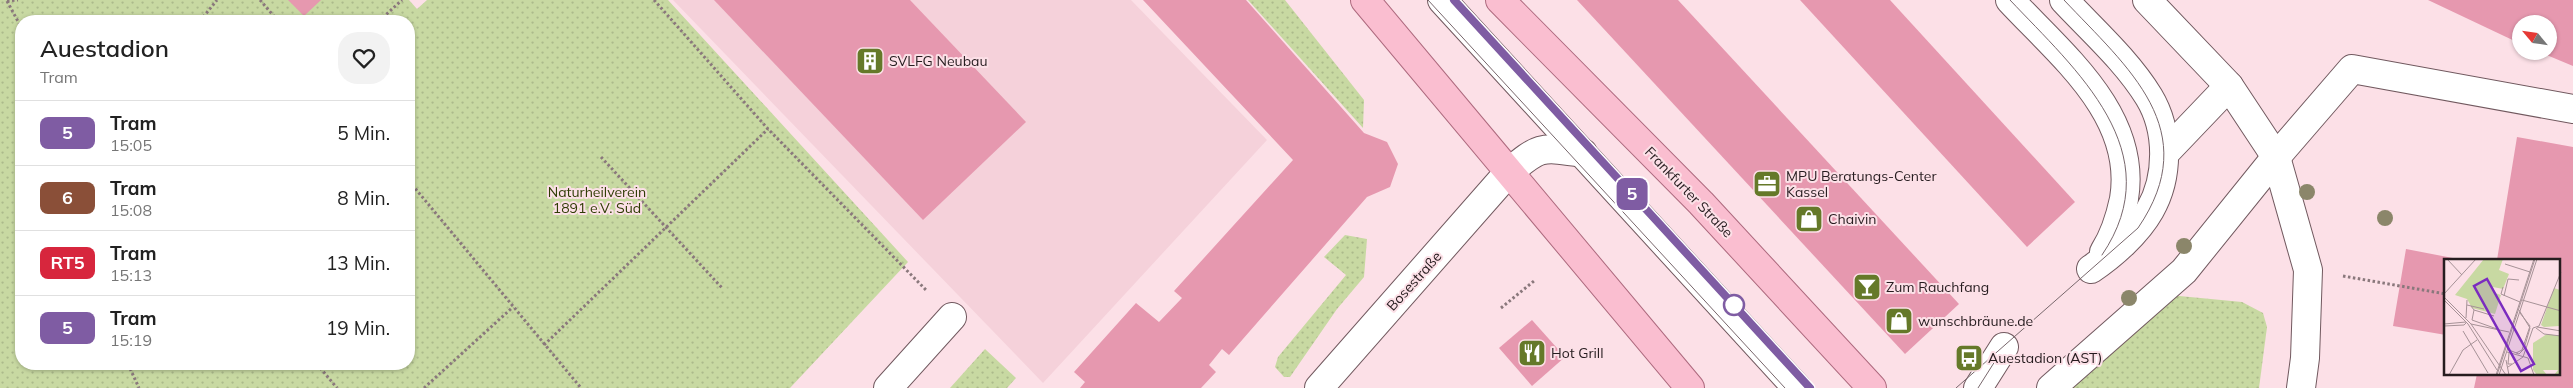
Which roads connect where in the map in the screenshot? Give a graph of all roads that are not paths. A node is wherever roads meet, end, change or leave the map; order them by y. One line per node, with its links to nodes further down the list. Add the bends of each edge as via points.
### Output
1 (1365, 0): 12 (main road)
2 (1442, 0): 10 (street)
3 (1500, 0): 20 (main road, Frankfurter Straße, via 1702,203)
4 (2010, 0): 9 (street, via 2082,76 2118,134 2124,154 2126,184 2120,218 2110,242 2091,269 2138,228 2150,210 2159,189)
5 (2064, 0): 9 (street, via 2111,50 2149,98 2162,133)
6 (2147, 0): 7 (street)
7 (2229, 86): 9 (street); 11 (street)
8 (2573, 109): 11 (street, via 2352,69)
9 (2165, 152)
10 (1583, 154): 12 (street, via 1549,148 1532,152); 13 (street)
11 (2276, 157): 22 (street, via 2184,271); 23 (street, via 2308,270)
12 (1508, 173): 13 (street, via 1530,160 1555,160); 17 (street, Bosestraße); 18 (main road)
13 (1612, 185): 19 (street)
14 (952, 317): 16 (street)
15 (2004, 347): 21 (street)
16 (888, 388)
17 (1319, 388)
18 (1690, 388)
19 (1797, 388)
20 (1872, 388)
21 (1978, 388)
22 (2051, 388)
23 (2301, 388)

